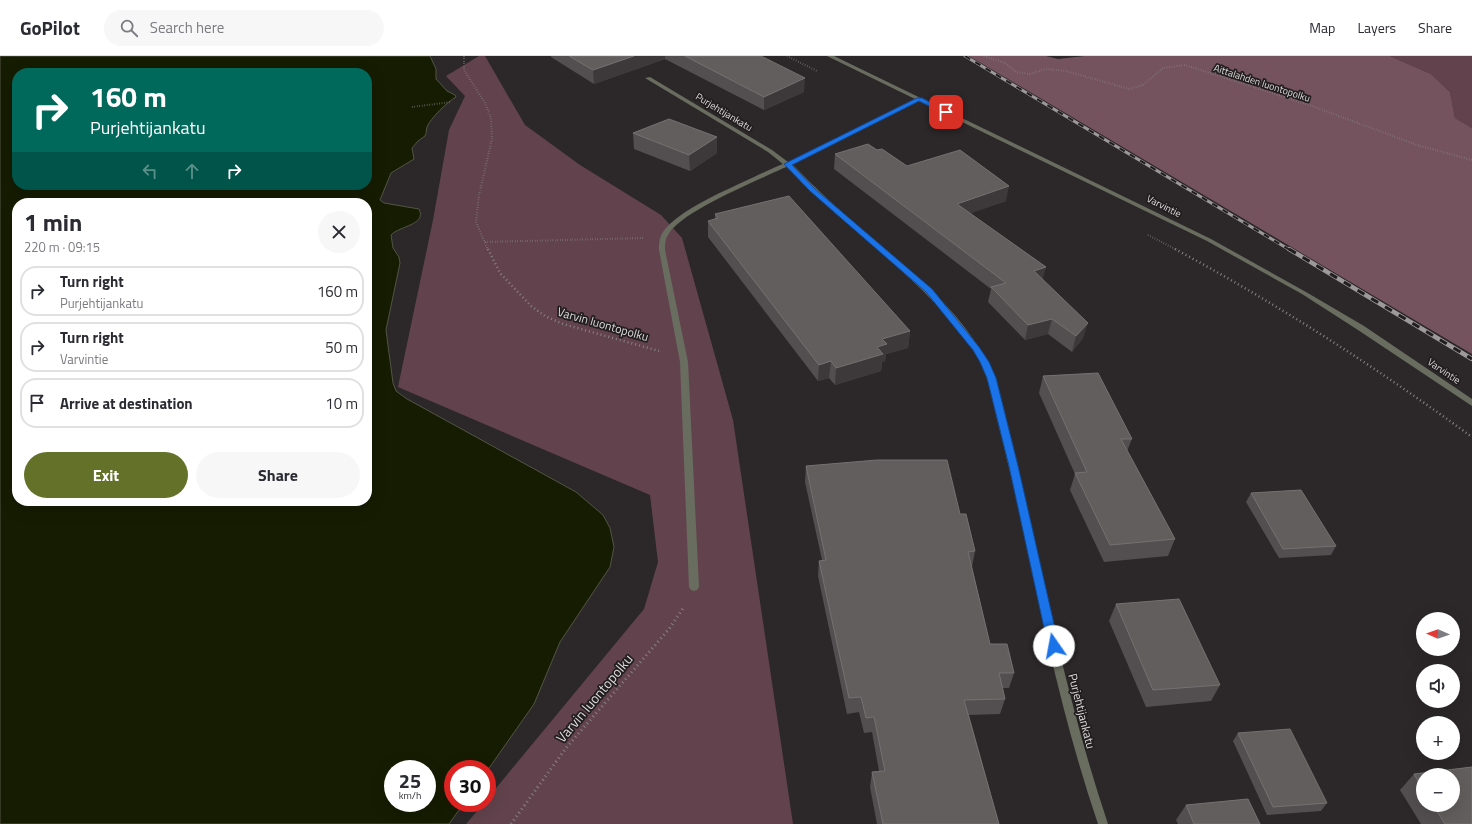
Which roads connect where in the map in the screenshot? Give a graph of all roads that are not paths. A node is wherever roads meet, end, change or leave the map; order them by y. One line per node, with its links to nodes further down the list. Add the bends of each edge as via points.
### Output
1 (830, 56): 3 (street, Varvintie)
2 (648, 78): 4 (street, Purjehtijankatu)
3 (919, 99): 4 (street); 5 (street, Varvintie, via 1208,240 1354,324)
4 (788, 164): 6 (street, via 688,214 667,230 663,237 662,250 684,362); 7 (street, Purjehtijankatu, via 813,190 929,291 976,348 992,378 1071,721)
5 (1472, 403)
6 (694, 587)
7 (1103, 824)

